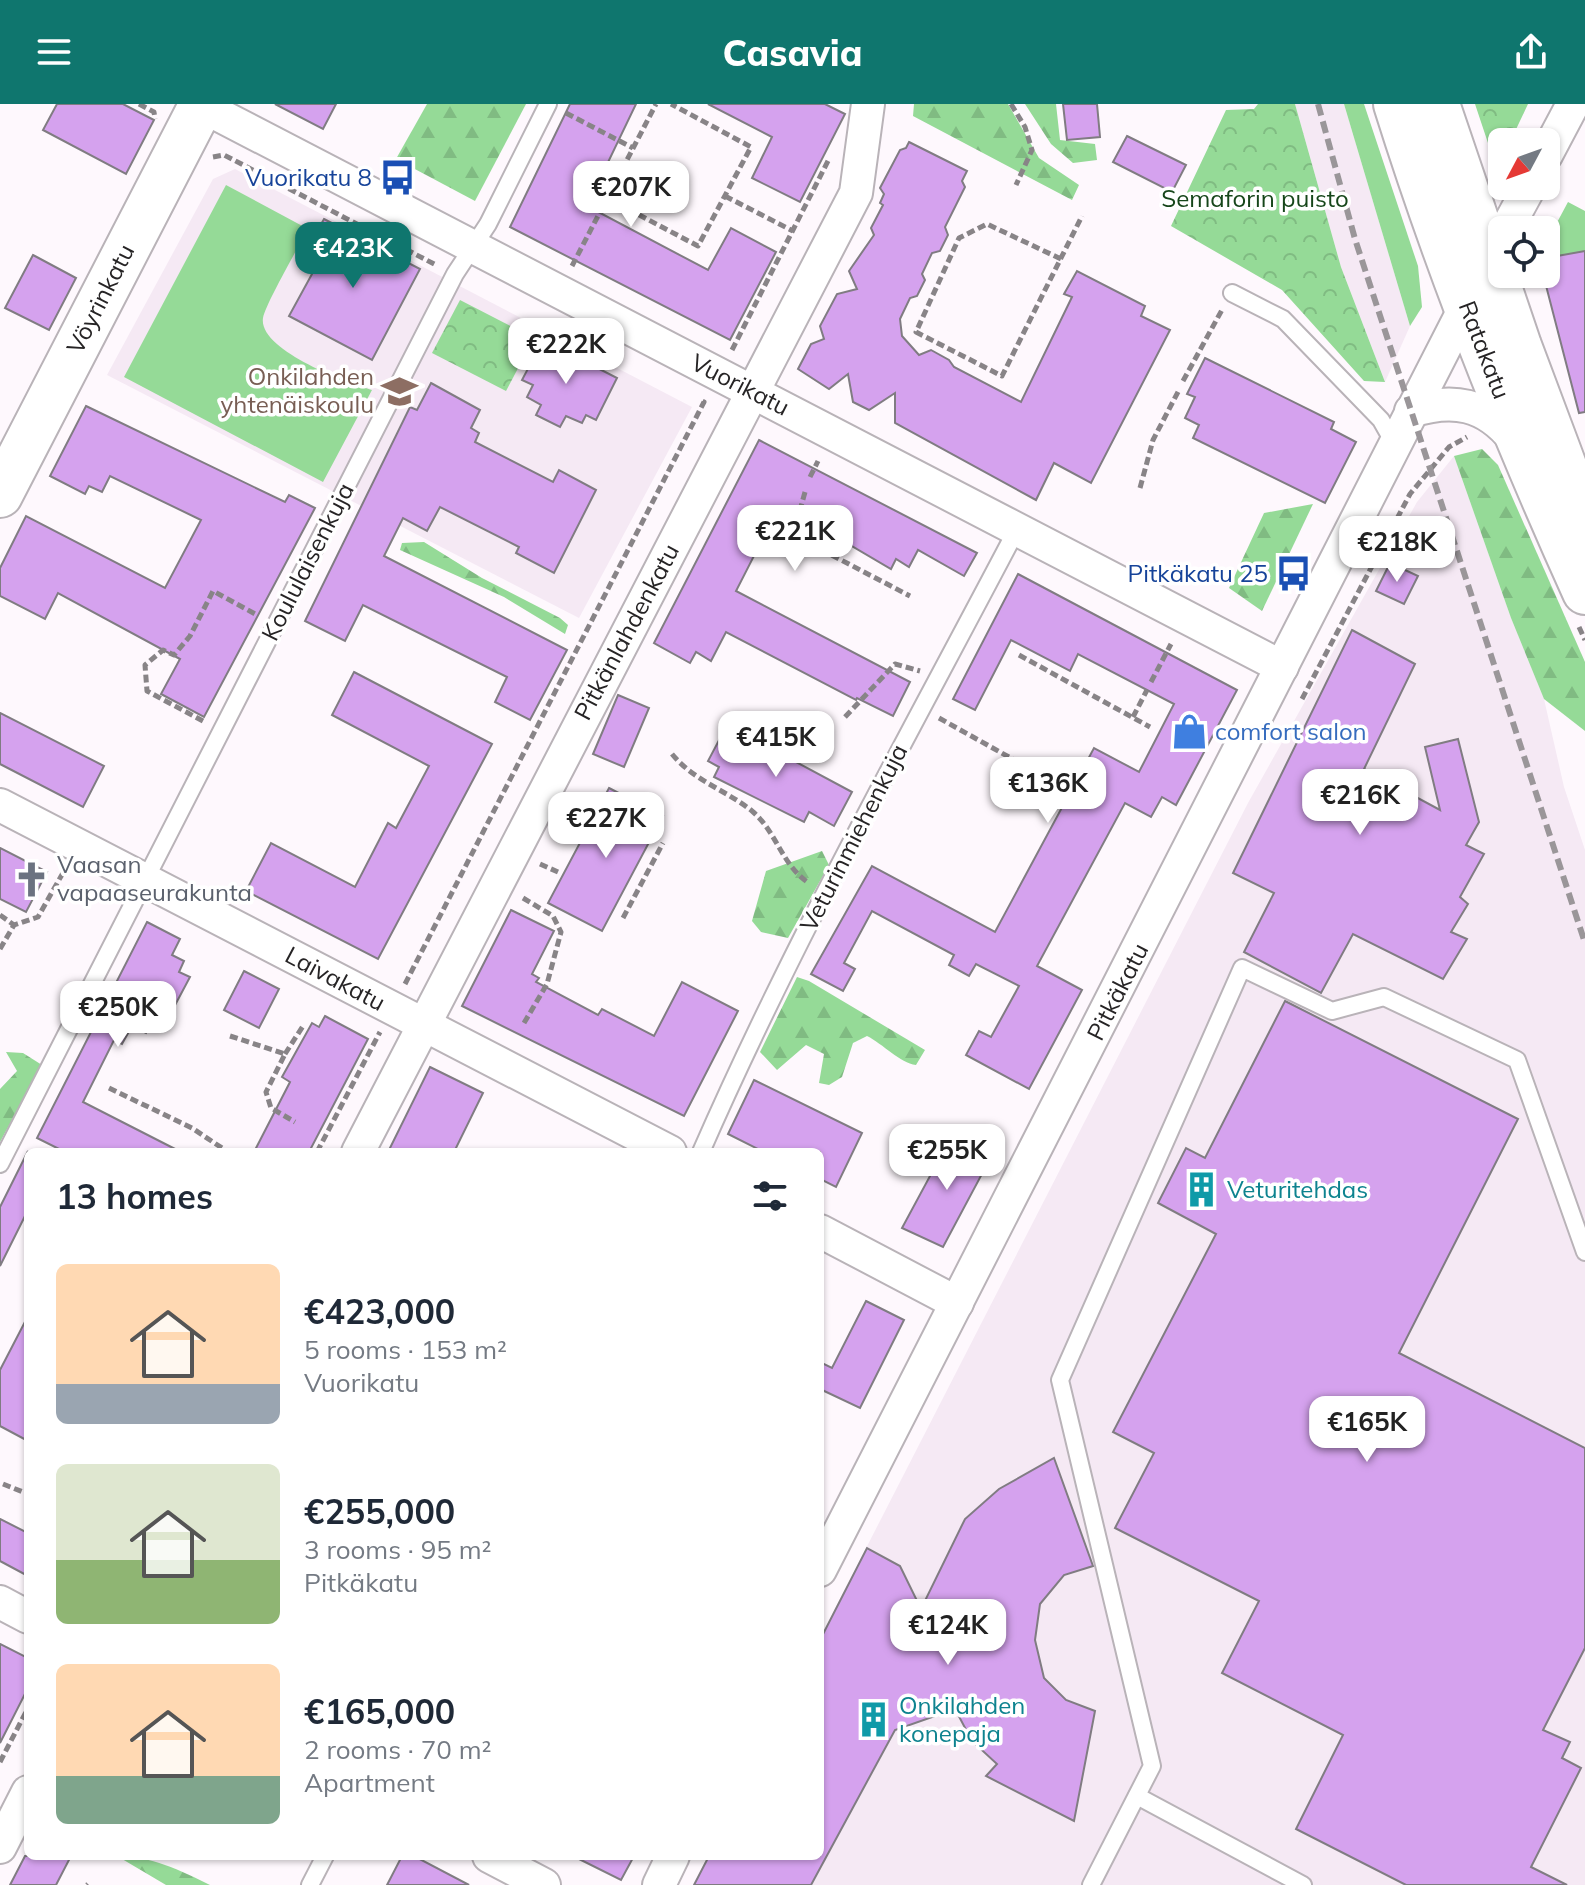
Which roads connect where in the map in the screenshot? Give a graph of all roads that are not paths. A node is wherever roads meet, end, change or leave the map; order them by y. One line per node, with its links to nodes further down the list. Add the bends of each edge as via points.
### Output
1 (868, 104): 14 (street, Pitkänlahdenkatu, via 856,193)
2 (1396, 104): 13 (main road, Ratakatu)
3 (1437, 104): 8 (main road, Ratakatu)
4 (1573, 104): 7 (street)
5 (556, 108): 9 (lane, Koululaisenkuja)
6 (196, 114): 9 (street, Vuorikatu); 18 (main road, Vöyrinkatu)
7 (1560, 129)
8 (1488, 217)
9 (473, 247): 14 (street, Vuorikatu); 24 (lane, Koululaisenkuja)
10 (1488, 266): 13 (street, Pitkäkatu)
11 (1514, 288): 19 (main road, Ratakatu)
12 (1232, 293): 16 (lane, via 1283,319 1381,420)
13 (1467, 305): 15 (street, Pitkäkatu); 17 (main road, Ratakatu)
14 (752, 392): 20 (street, Vuorikatu); 25 (street, Pitkänlahdenkatu)
15 (1411, 411): 16 (street, Pitkäkatu); 17 (street, via 1453,402 1473,407 1500,422)
16 (1394, 443): 22 (street, Pitkäkatu)
17 (1521, 447): 21 (main road, Ratakatu)
18 (0, 495)
19 (1585, 522)
20 (1017, 529): 22 (street, Vuorikatu); 28 (lane, Veturinmiehenkuja, via 936,676 743,1056)
21 (1585, 592)
22 (1282, 667): 32 (street, Pitkäkatu)
23 (0, 805): 24 (street, Laivakatu)
24 (145, 879): 25 (street, Laivakatu); 29 (lane, Koululaisenkuja)
25 (424, 1025): 26 (street, Pitkänlahdenkatu); 27 (street, Laivakatu)
26 (360, 1148)
27 (662, 1148)
28 (703, 1148)
29 (0, 1164)
30 (824, 1233): 32 (street)
31 (1585, 1252): 36 (lane, via 1517,1060 1384,997 1332,1011 1242,968 1060,1380 1152,1766)
32 (957, 1303): 33 (street, Pitkäkatu)
33 (824, 1562)
34 (0, 1602): 35 (street)
35 (24, 1615)
36 (1137, 1796): 45 (lane); 46 (lane)
37 (24, 1800): 38 (street)
38 (0, 1847)
39 (323, 1860): 42 (lane)
40 (497, 1860): 43 (street)
41 (671, 1860): 44 (street)
42 (310, 1885)
43 (544, 1885)
44 (659, 1885)
45 (1091, 1885)
46 (1303, 1885)

